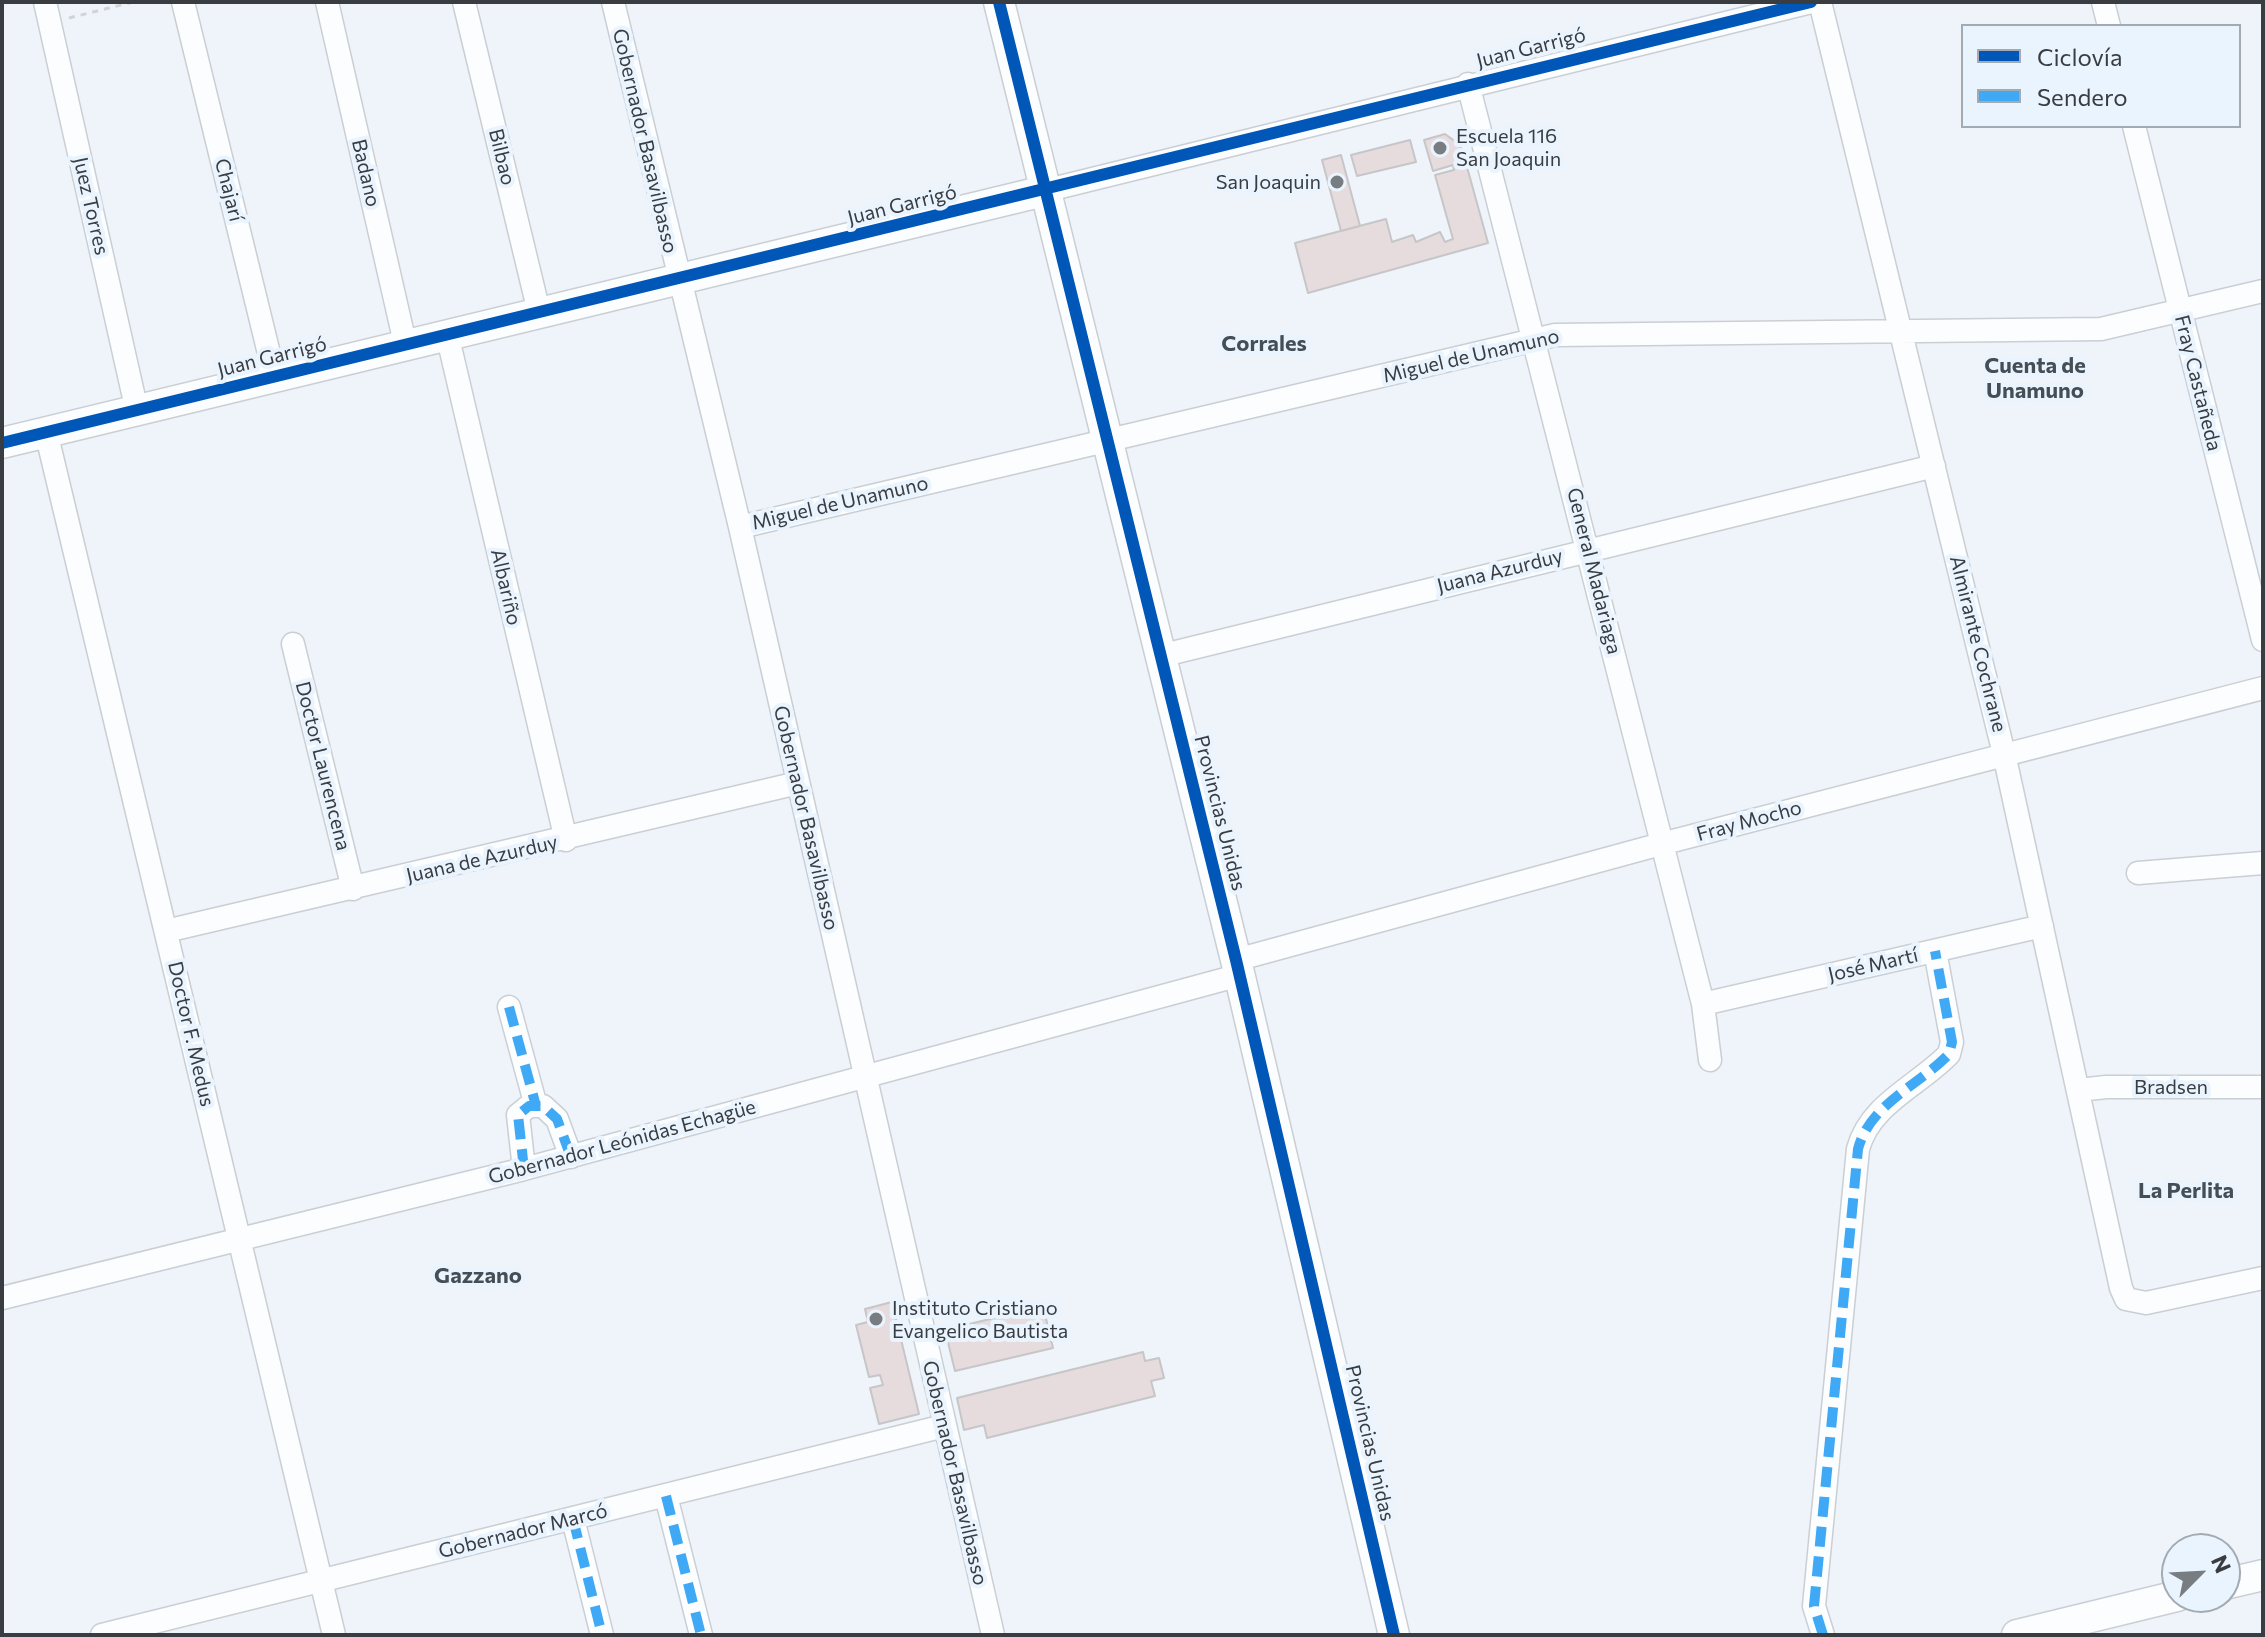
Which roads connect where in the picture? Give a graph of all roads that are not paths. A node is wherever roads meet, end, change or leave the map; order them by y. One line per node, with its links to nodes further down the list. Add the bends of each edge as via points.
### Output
1 (183, 2): 22 (street, Chajarí)
2 (327, 2): 21 (street, Badano)
3 (464, 2): 17 (street, Bilbao)
4 (613, 2): 14 (street, Gobernador Basavilbasso)
5 (999, 2): 13 (street, Provincias Unidas)
6 (1811, 2): 11 (street, Juan Garrigó)
7 (1820, 2): 18 (street, Almirante Cochrane)
8 (2103, 2): 10 (street)
9 (48, 12): 23 (street, Juez Torres)
10 (2108, 24)
11 (1468, 84): 13 (street, Juan Garrigó); 20 (street, General Madariaga)
12 (2134, 128): 16 (street, Fray Castañeda)
13 (1044, 191): 14 (street, Juan Garrigó); 25 (street, Provincias Unidas)
14 (678, 280): 17 (street, Juan Garrigó); 28 (street, Gobernador Basavilbasso)
15 (2263, 291): 16 (street, Miguel de Unamuno)
16 (2180, 311): 18 (street, Miguel de Unamuno, via 2101,329); 30 (street, Fray Castañeda)
17 (539, 312): 19 (street, Juan Garrigó)
18 (1902, 329): 20 (street, Miguel de Unamuno, via 1569,334); 27 (street, Almirante Cochrane)
19 (447, 334): 21 (street, Juan Garrigó); 36 (street, Albariño)
20 (1535, 339): 25 (street, Miguel de Unamuno); 29 (street, General Madariaga)
21 (405, 343): 22 (street, Juan Garrigó)
22 (275, 378): 23 (street, Juan Garrigó)
23 (137, 411): 24 (street, Juan Garrigó)
24 (46, 432): 26 (street, Juan Garrigó); 42 (street, Doctor F. Medus)
25 (1110, 441): 28 (street, Miguel de Unamuno); 32 (street, Provincias Unidas)
26 (2, 443)
27 (1934, 466): 29 (street, Juana Azurduy); 34 (street, Almirante Cochrane)
28 (740, 527): 35 (street, Gobernador Basavilbasso)
29 (1589, 549): 32 (street, Juana Azurduy); 37 (street, General Madariaga)
30 (2263, 640)
31 (293, 644): 40 (street, Doctor Laurencena)
32 (1160, 656): 44 (street, Provincias Unidas)
33 (2263, 688): 34 (street, Fray Mocho)
34 (2004, 754): 37 (street, Fray Mocho); 41 (street, Almirante Cochrane)
35 (798, 783): 36 (street, Juana de Azurduy); 48 (street, Gobernador Basavilbasso)
36 (566, 840): 40 (street, Juana de Azurduy)
37 (1661, 844): 44 (street, Fray Mocho); 45 (street, General Madariaga)
38 (2263, 863): 39 (street)
39 (2138, 873)
40 (353, 889): 42 (street, Juana de Azurduy)
41 (2042, 926): 43 (street, José Martí); 50 (street, Almirante Cochrane)
42 (166, 931): 54 (street, Doctor F. Medus)
43 (1935, 951): 45 (street, José Martí); 70 (street, via 1950,1030 1949,1054 1874,1115 1858,1149 1814,1606)
44 (1238, 967): 48 (street, Gobernador Leónidas Echagüe); 69 (street, Provincias Unidas)
45 (1703, 1004): 47 (street, General Madariaga)
46 (509, 1007): 51 (street)
47 (1710, 1060)
48 (865, 1076): 52 (street, Gobernador Leónidas Echagüe); 57 (street, Gobernador Basavilbasso)
49 (2263, 1087): 50 (street, Bradsen)
50 (2079, 1090): 55 (street, Almirante Cochrane, via 2126,1299 2146,1303)
51 (536, 1106): 52 (street, via 557,1119); 53 (street, via 518,1115)
52 (571, 1157): 53 (street, Gobernador Leónidas Echagüe)
53 (524, 1169): 54 (street, Gobernador Leónidas Echagüe)
54 (239, 1240): 56 (street, Gobernador Leónidas Echagüe); 62 (street, Doctor F. Medus)
55 (2263, 1278)
56 (2, 1298)
57 (944, 1426): 58 (street, Gobernador Marcó); 68 (street, Gobernador Basavilbasso)
58 (666, 1496): 59 (street, Gobernador Marcó); 67 (street)
59 (573, 1519): 62 (street, Gobernador Marcó); 66 (street)
60 (2263, 1575): 61 (street)
61 (2241, 1580)
62 (321, 1581): 64 (street, Gobernador Marcó); 65 (street, Doctor F. Medus)
63 (2161, 1600): 71 (street)
64 (102, 1635)
65 (334, 1635)
66 (602, 1635)
67 (701, 1635)
68 (993, 1635)
69 (1394, 1635)
70 (1823, 1635)
71 (2017, 1635)

